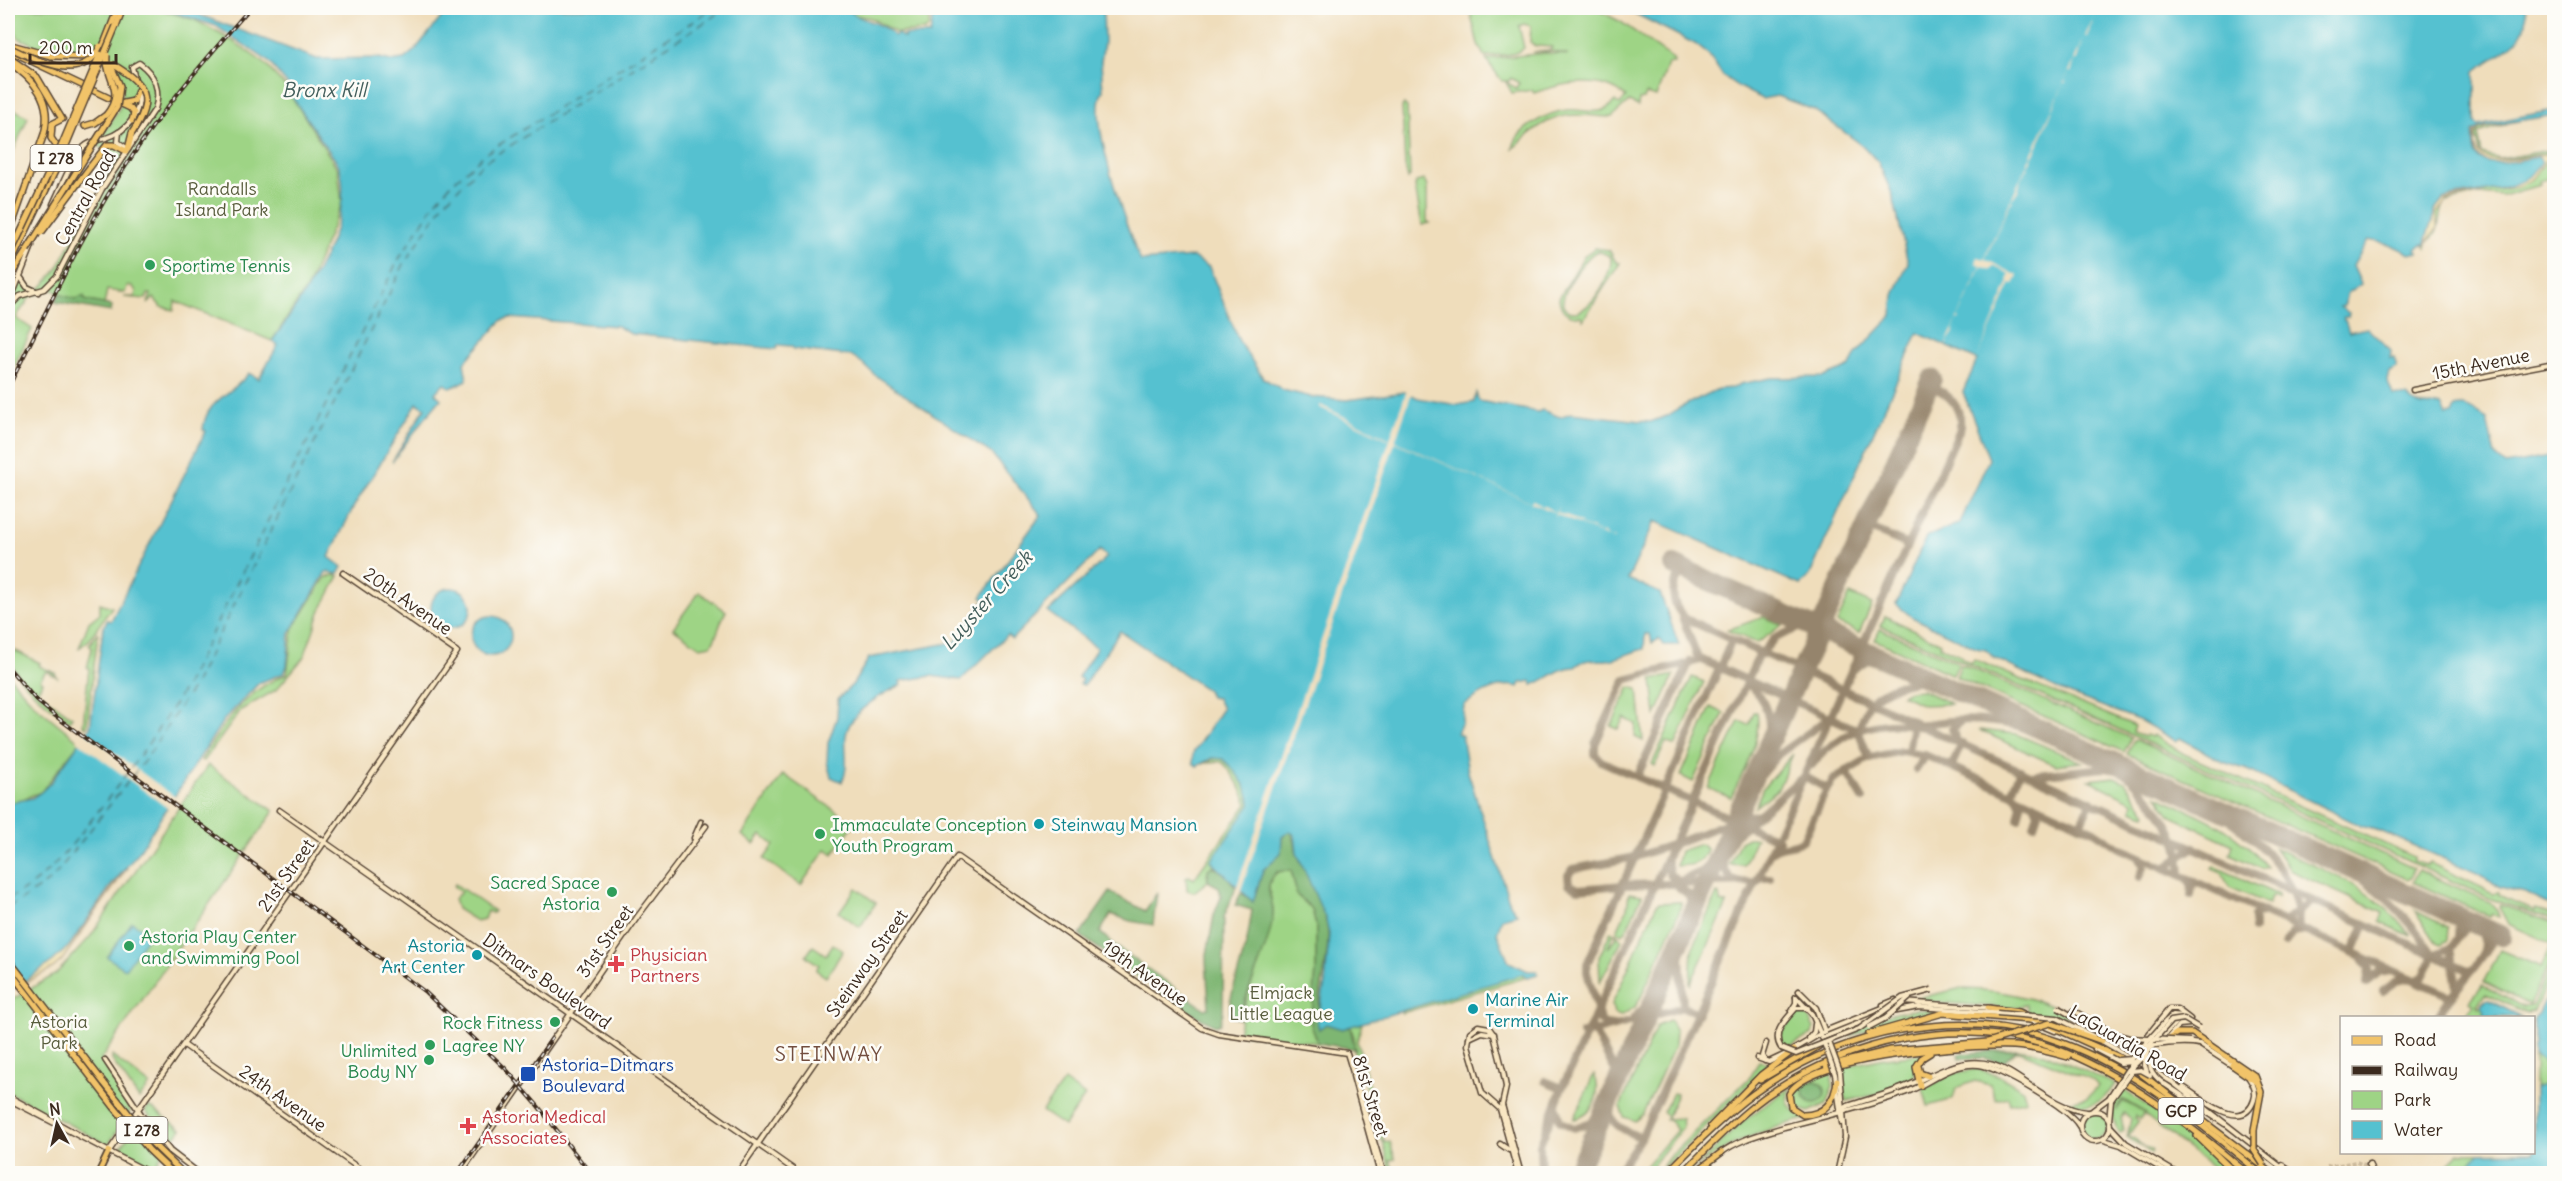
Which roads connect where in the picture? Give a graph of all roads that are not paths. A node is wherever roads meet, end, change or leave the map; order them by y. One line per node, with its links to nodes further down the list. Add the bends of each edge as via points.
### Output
1 (117, 8): 4 (highway, bridge, via 97,54 80,65 51,65); 21 (highway, I 278, bridge, via 69,130)
2 (123, 8): 3 (highway, I 278)
3 (116, 26): 12 (highway, bridge, via 106,59 115,85 114,100 102,119); 22 (highway, I 278, bridge, via 74,129)
4 (8, 50): 6 (highway, via 88,57); 10 (highway, bridge); 18 (highway, via 37,77 62,119 54,121 54,146 62,154)
5 (8, 62): 8 (highway)
6 (111, 65): 17 (highway, bridge, via 137,81 145,95 144,113); 20 (highway, bridge, via 120,86 117,107)
7 (8, 67): 8 (highway)
8 (33, 83): 19 (highway, via 44,102 46,127)
9 (139, 88): 10 (highway, via 132,103); 11 (street, via 138,108); 17 (street, Central Road, via 132,68 138,63 154,79 156,106)
10 (116, 101): 11 (highway, via 132,110)
11 (132, 121): 13 (street, Central Road)
12 (85, 126)
13 (119, 132): 14 (street, Central Road); 17 (street, via 117,142)
14 (99, 140): 15 (street, Central Road); 16 (highway)
15 (85, 146): 18 (street, Central Road); 23 (street, Central Road, via 31,248)
16 (101, 150): 17 (highway, via 111,144); 20 (highway, bridge)
17 (127, 150): 25 (street, Central Road, via 57,276)
18 (73, 154)
19 (8, 237)
20 (27, 250): 24 (highway)
21 (8, 260)
22 (8, 269)
23 (20, 278): 25 (street); 26 (street, Central Road)
24 (8, 280)
25 (38, 292): 26 (street, Central Road, via 20,296)
26 (8, 307)
27 (2554, 363): 28 (street, 15th Avenue)
28 (2413, 390)
29 (343, 573): 30 (street, 20th Avenue)
30 (457, 652): 34 (street, 21st Street)
31 (279, 810): 34 (street, Ditmars Boulevard)
32 (701, 822): 35 (street, 31st Street)
33 (706, 826): 35 (street, 31st Street)
34 (325, 842): 47 (street, Ditmars Boulevard); 66 (street, 21st Street)
35 (691, 844): 47 (street, 31st Street)
36 (957, 857): 69 (street, 19th Avenue, via 1202,1028 1219,1034); 100 (street, Steinway Street)
37 (8, 959): 112 (highway, I 278, bridge, via 147,1136)
38 (8, 969): 111 (highway, I 278, bridge, via 136,1134)
39 (1932, 990): 56 (street, bridge, via 1899,1000)
40 (1799, 992): 57 (street, via 1816,1008)
41 (1909, 998): 56 (street, bridge, via 1880,1022)
42 (1894, 1000): 48 (street)
43 (1808, 1008): 49 (street); 54 (street, via 1797,1008); 54 (street, via 1796,996)
44 (1988, 1008): 48 (street, LaGuardia Road, via 1904,1002); 52 (street, LaGuardia Road); 106 (highway, via 2019,1012 2114,1054)
45 (2058, 1008): 65 (street, bridge, via 2125,1044)
46 (2074, 1011): 58 (street)
47 (571, 1013): 100 (street, Ditmars Boulevard); 115 (street, 31st Street)
48 (1870, 1013): 57 (street, LaGuardia Road)
49 (1812, 1014): 57 (street); 61 (street, via 1815,1031)
50 (2169, 1017): 51 (street); 53 (street); 71 (street, bridge, via 2131,1059 2122,1062)
51 (2190, 1019): 53 (street); 62 (street, via 2177,1009 2169,1009 2145,1039)
52 (2030, 1020): 70 (highway, via 1937,1014 1873,1033); 71 (street, LaGuardia Road)
53 (2176, 1022): 64 (street)
54 (1785, 1023): 57 (street, bridge, via 1777,1035 1781,1048 1796,1054)
55 (2107, 1032): 65 (street, bridge, via 2129,1038 2181,1038)
56 (1850, 1034): 57 (street, bridge)
57 (1824, 1038): 59 (street, LaGuardia Road, bridge, via 1902,1008 1925,1007 2060,1019); 61 (street); 81 (street, bridge); 89 (highway, bridge)
58 (2124, 1039)
59 (2102, 1041): 79 (highway, bridge, via 2050,1023 1988,1042 1881,1051); 83 (street, LaGuardia Road)
60 (2166, 1041): 76 (street, bridge, via 2182,1023 2199,1028 2186,1020 2174,1020); 86 (street, bridge, via 2149,1064 2153,1075); 93 (highway, via 2177,1033 2192,1033 2250,1071 2261,1088)
61 (1804, 1043): 67 (street)
62 (2129, 1043)
63 (1766, 1044): 75 (street, via 1762,1057)
64 (2155, 1044): 80 (street, bridge, via 2144,1060); 84 (street, bridge)
65 (2199, 1044): 78 (street)
66 (184, 1045): 90 (street, 21st Street); 114 (street, 24th Avenue)
67 (1794, 1050): 75 (street); 89 (highway, via 1766,1070)
68 (1953, 1050): 74 (highway, via 1928,1054); 77 (highway, via 2022,1046); 81 (highway, via 1875,1057 1833,1068 1794,1087 1789,1098 1791,1107 1805,1115 1823,1110 1833,1098)
69 (1342, 1051): 118 (street, 81st Street, via 1349,1059)
70 (1819, 1056): 99 (highway, GCP, via 1752,1095); 128 (highway, GCP, via 1873,1036 1929,1026 1983,1025 2041,1035 2086,1052 2139,1083)
71 (2110, 1057): 76 (street, LaGuardia Road, bridge, via 2121,1064)
72 (1757, 1058): 75 (street)
73 (105, 1060): 90 (street)
74 (1919, 1061): 82 (highway, via 1920,1071); 85 (highway)
75 (1769, 1062)
76 (2134, 1062): 84 (street, bridge)
77 (2092, 1065): 79 (highway, GCP, via 2025,1040 1949,1033 1880,1043); 96 (highway, GCP)
78 (2232, 1065): 83 (street, via 2250,1080 2255,1097 2243,1113 2232,1115); 93 (highway, via 2256,1083)
79 (1805, 1073): 121 (highway, GCP, via 1754,1106)
80 (2150, 1075): 86 (street, bridge); 88 (street, bridge, via 2132,1071)
81 (1837, 1076): 91 (street); 91 (street)
82 (1928, 1076): 85 (street); 92 (street, via 1959,1062 1990,1063 2070,1108)
83 (2163, 1076): 97 (street, LaGuardia Road)
84 (2121, 1079): 88 (street, bridge)
85 (1919, 1084): 91 (street); 95 (street, via 1955,1068 1986,1066 2064,1111)
86 (2164, 1084): 97 (street)
87 (8, 1097): 102 (street)
88 (2110, 1099): 92 (street); 94 (street)
89 (1731, 1104): 99 (highway)
90 (138, 1110): 102 (street, 21st Street); 113 (street, via 170,1151)
91 (1842, 1110): 103 (street, via 1754,1136); 124 (street, via 1845,1132)
92 (2089, 1112): 94 (street, via 2101,1114); 95 (street, via 2080,1119)
93 (2258, 1112): 106 (highway, bridge, via 2253,1145)
94 (2110, 1124): 98 (street); 126 (street, via 2126,1143)
95 (2079, 1126): 98 (street, via 2088,1138)
96 (2190, 1128): 108 (highway); 127 (highway, GCP)
97 (2233, 1129): 105 (street, LaGuardia Road)
98 (2103, 1140): 125 (street, via 2121,1145)
99 (1699, 1142): 120 (highway, GCP)
100 (758, 1144): 116 (street, Steinway Street); 117 (street, Ditmars Boulevard)
101 (1500, 1144): 104 (street)
102 (109, 1151): 109 (main road, 21st Street); 110 (street)
103 (1722, 1152): 122 (highway); 123 (street)
104 (1512, 1154): 119 (street); 119 (street, via 1500,1109 1482,1093 1468,1042 1479,1032 1494,1034 1506,1086 1502,1103)
105 (2274, 1160): 130 (street); 131 (street)
106 (2263, 1164): 129 (highway)
107 (2369, 1164): 132 (street)
108 (2231, 1169)
109 (98, 1173)
110 (152, 1173)
111 (174, 1173)
112 (184, 1173)
113 (200, 1173)
114 (367, 1173)
115 (460, 1173)
116 (737, 1173)
117 (800, 1173)
118 (1382, 1173)
119 (1520, 1173)
120 (1666, 1173)
121 (1682, 1173)
122 (1693, 1173)
123 (1698, 1173)
124 (1837, 1173)
125 (2170, 1173)
126 (2178, 1173)
127 (2248, 1173)
128 (2261, 1173)
129 (2273, 1173)
130 (2290, 1173)
131 (2296, 1173)
132 (2373, 1173)

